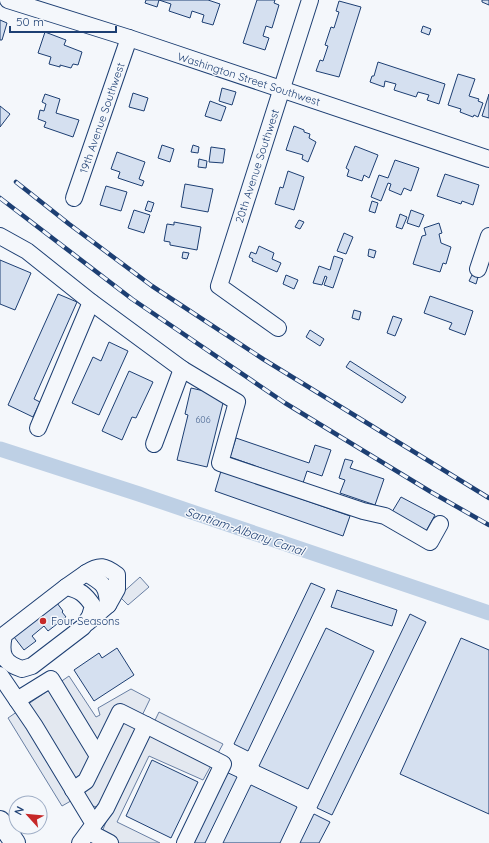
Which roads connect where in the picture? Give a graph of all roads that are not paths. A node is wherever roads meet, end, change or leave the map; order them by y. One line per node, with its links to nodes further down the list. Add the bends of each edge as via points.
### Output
1 (8, 0): 3 (street, Washington Street Southwest)
2 (310, 0): 4 (street, 20th Avenue Southwest)
3 (129, 38): 4 (street, Washington Street Southwest); 6 (street, 19th Avenue Southwest)
4 (281, 89): 5 (street, Washington Street Southwest); 11 (street, 20th Avenue Southwest, via 219,286)
5 (489, 159)
6 (74, 198)
7 (0, 236): 10 (street, via 28,250)
8 (489, 236): 9 (street)
9 (478, 269)
10 (91, 302): 12 (street); 13 (street)
11 (278, 328)
12 (182, 369): 14 (street); 15 (street, via 237,402 220,463 385,516 430,542)
13 (38, 428)
14 (154, 444)
15 (440, 524)
16 (72, 588): 17 (street, via 87,597 93,606); 17 (street, via 86,572 94,568 106,567 117,575 117,589 108,605); 18 (street, via 4,635 0,644)
17 (83, 627): 18 (street, via 32,666 22,669)
18 (2, 664): 19 (street)
19 (17, 700): 21 (street, via 51,679); 22 (street)
20 (146, 725): 21 (street, via 120,712); 24 (street, via 106,808); 27 (street, via 223,764)
21 (98, 756): 22 (street, via 86,781)
22 (73, 790): 24 (street)
23 (0, 821): 25 (main road)
24 (88, 833): 26 (street)
25 (15, 843)
26 (110, 843)
27 (184, 843)

